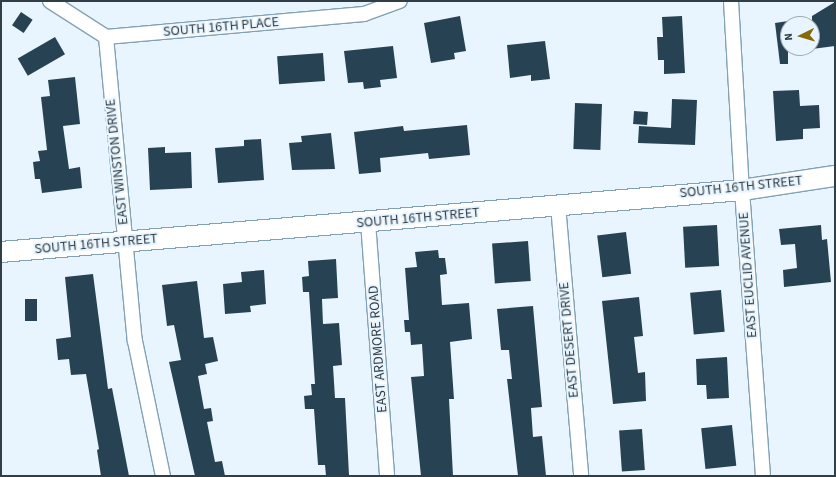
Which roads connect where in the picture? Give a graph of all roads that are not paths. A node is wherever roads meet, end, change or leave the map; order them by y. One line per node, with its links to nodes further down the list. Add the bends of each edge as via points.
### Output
1 (50, 1): 4 (street)
2 (400, 1): 4 (street, SOUTH 16TH PLACE, via 364,14)
3 (731, 1): 6 (street, EAST EUCLID AVENUE)
4 (106, 38): 9 (street, EAST WINSTON DRIVE)
5 (835, 176): 6 (main road, SOUTH 16TH STREET)
6 (742, 190): 7 (main road, SOUTH 16TH STREET); 14 (street, EAST EUCLID AVENUE)
7 (558, 205): 8 (main road, SOUTH 16TH STREET); 13 (street, EAST DESERT DRIVE)
8 (368, 222): 9 (main road, SOUTH 16TH STREET); 12 (street, EAST ARDMORE ROAD)
9 (126, 242): 10 (main road, SOUTH 16TH STREET); 11 (street, EAST WINSTON DRIVE, via 135,341)
10 (1, 252)
11 (164, 476)
12 (387, 476)
13 (581, 476)
14 (763, 476)

